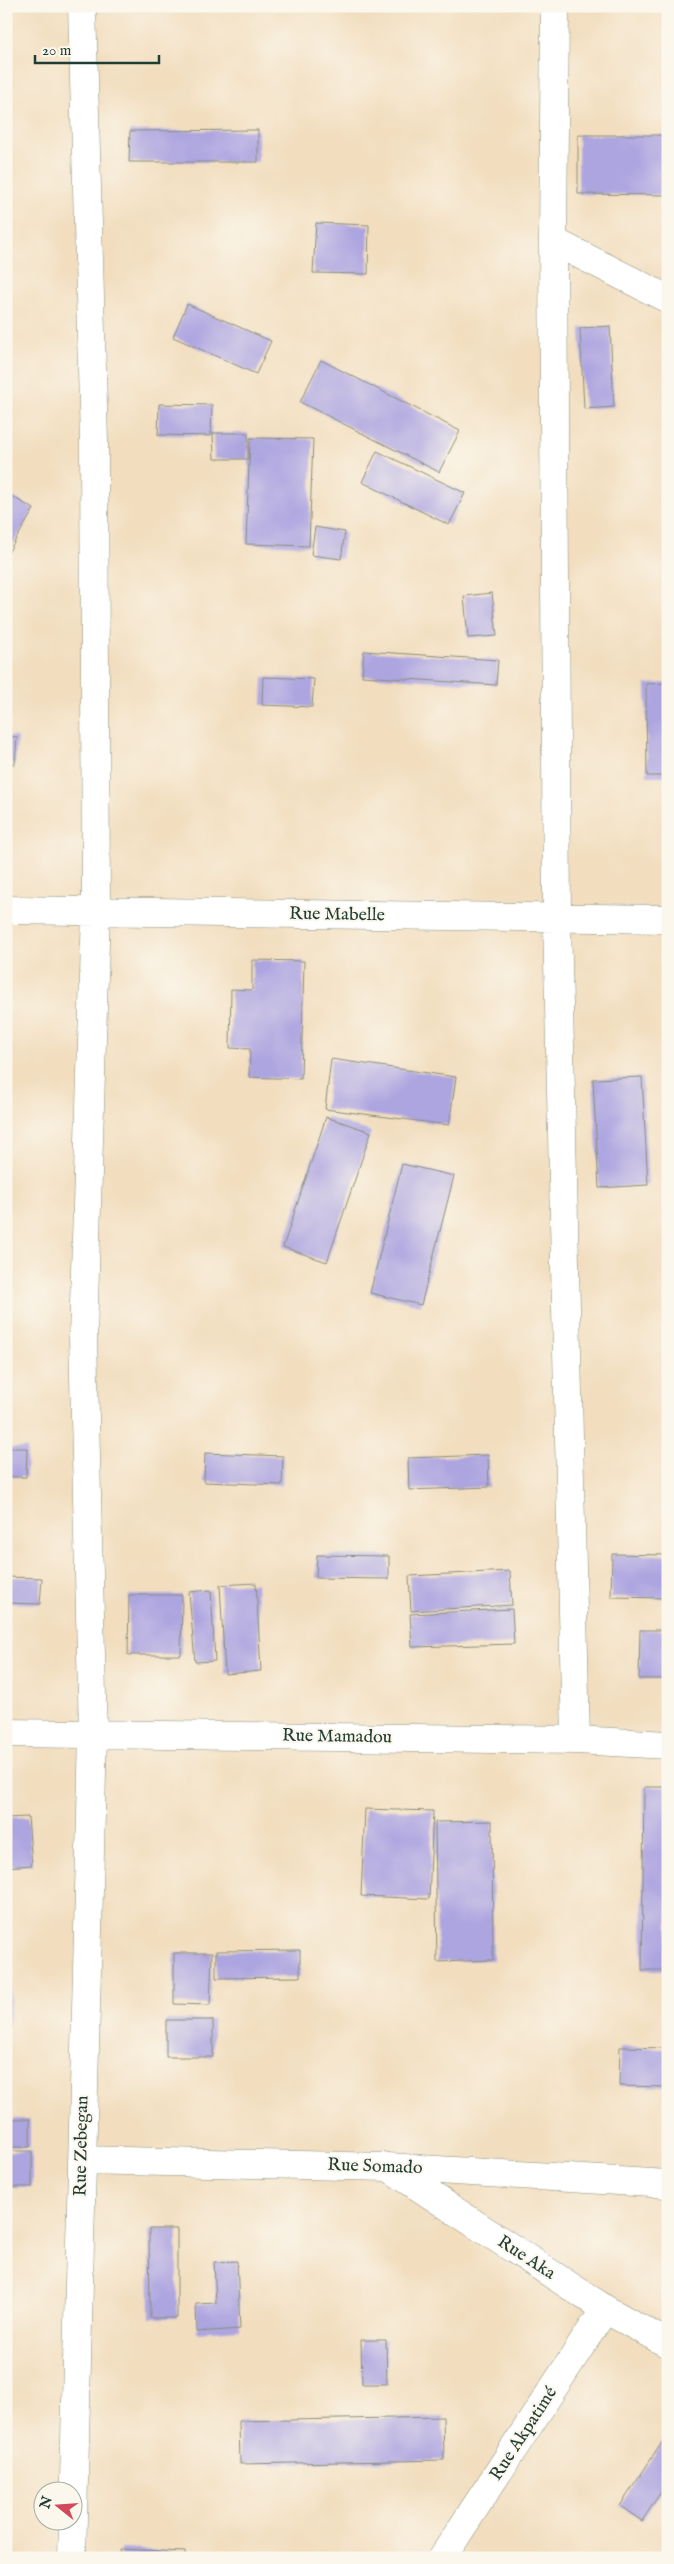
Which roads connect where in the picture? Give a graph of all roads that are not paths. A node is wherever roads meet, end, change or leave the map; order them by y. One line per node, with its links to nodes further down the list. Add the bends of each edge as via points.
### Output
1 (82, 6): 6 (street, Rue Zebegan, via 94,442)
2 (554, 6): 3 (street)
3 (553, 240): 4 (street); 7 (street)
4 (668, 298)
5 (6, 910): 6 (street, Rue Mabelle)
6 (96, 910): 7 (street, Rue Mabelle); 10 (street, Rue Zebegan, via 83,1337)
7 (557, 919): 8 (street, Rue Mabelle); 11 (street)
8 (668, 919)
9 (6, 1733): 10 (street, Rue Mamadou)
10 (93, 1734): 11 (street, Rue Mamadou); 13 (street, Rue Zebegan)
11 (576, 1740): 12 (street, Rue Mamadou)
12 (668, 1744)
13 (82, 2160): 14 (street, Rue Somado); 18 (street, Rue Zebegan)
14 (387, 2167): 15 (street, Rue Somado); 16 (street, Rue Aka)
15 (668, 2184)
16 (605, 2310): 17 (street, Rue Aka); 19 (street, Rue Akpatimé)
17 (668, 2344)
18 (72, 2558)
19 (442, 2558)

